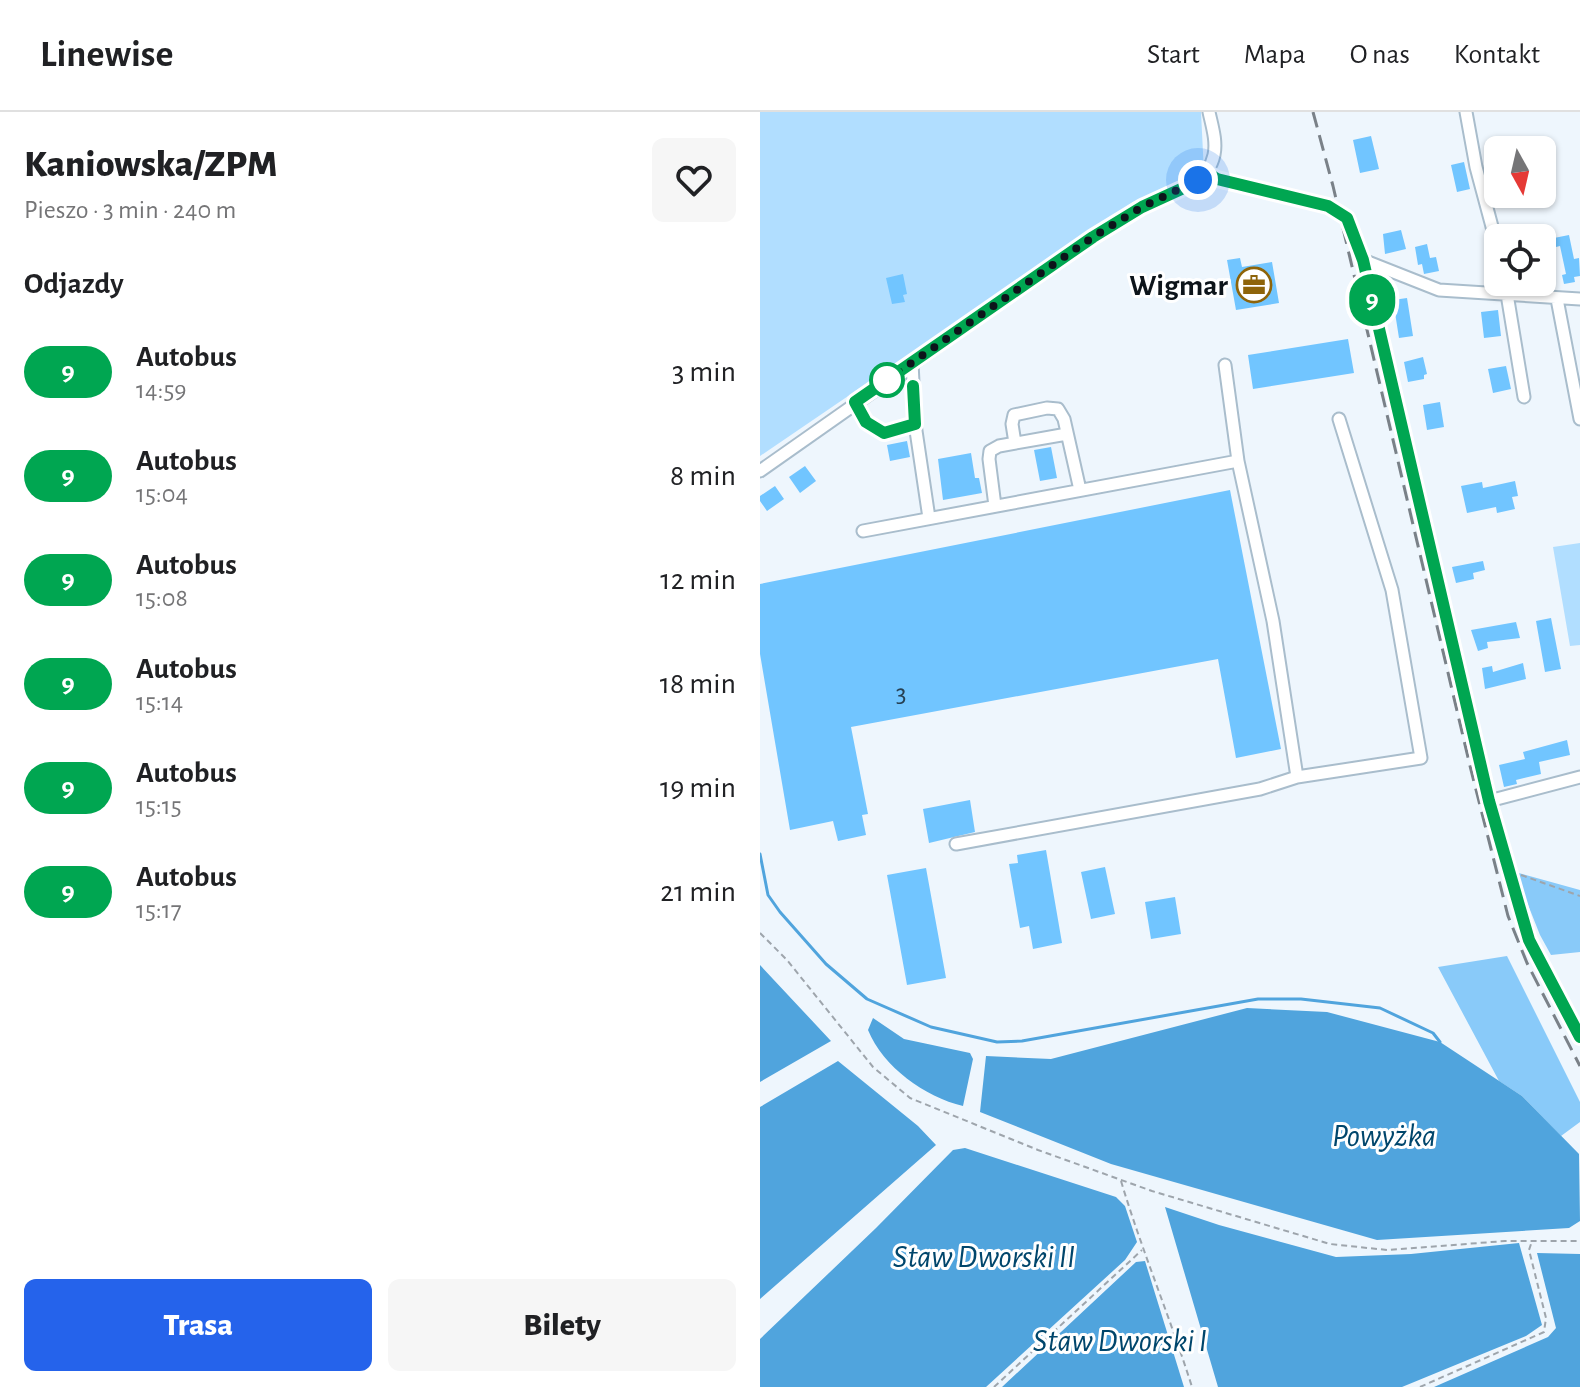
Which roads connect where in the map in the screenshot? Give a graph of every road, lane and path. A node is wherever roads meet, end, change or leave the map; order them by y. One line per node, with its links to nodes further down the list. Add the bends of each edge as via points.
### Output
1 (1209, 112): 3 (street, via 1214,155)
2 (1466, 112): 4 (street)
3 (1206, 172): 5 (street, via 1328,206 1347,218); 10 (street, via 1093,237)
4 (1491, 224)
5 (1363, 260): 6 (street, via 1439,290); 27 (street)
6 (1484, 294)
7 (1507, 296): 8 (street); 12 (street)
8 (1557, 299): 9 (street); 15 (street)
9 (1580, 299)
10 (912, 362): 13 (street); 16 (street)
11 (1225, 365): 19 (street)
12 (1524, 397)
13 (855, 402): 16 (street, via 866,422 884,433); 20 (street)
14 (1339, 419): 25 (street, via 1392,590 1421,758)
15 (1580, 419)
16 (915, 424): 23 (street)
17 (1067, 434): 18 (street); 18 (street, via 1058,409 1047,408 1014,415); 21 (street)
18 (1015, 443): 22 (street, via 990,451)
19 (1238, 461): 21 (street); 25 (street, via 1273,621)
20 (760, 471)
21 (1080, 490): 22 (street)
22 (995, 506): 23 (street)
23 (929, 518): 24 (street)
24 (863, 531)
25 (1297, 777): 28 (street, via 1260,789)
26 (1580, 777): 27 (street)
27 (1489, 801): 29 (street)
28 (956, 844)
29 (1508, 871): 30 (path); 32 (street, via 1529,940)
30 (1580, 896)
31 (760, 933): 33 (path, via 873,1067 910,1098)
32 (1580, 1037)
33 (1120, 1180): 35 (path, via 1330,1244 1387,1250); 36 (path)
34 (1580, 1241): 35 (path)
35 (1531, 1242): 39 (path, via 1544,1332)
36 (1142, 1250): 37 (path); 38 (path)
37 (994, 1387)
38 (1192, 1387)
39 (1420, 1387)

